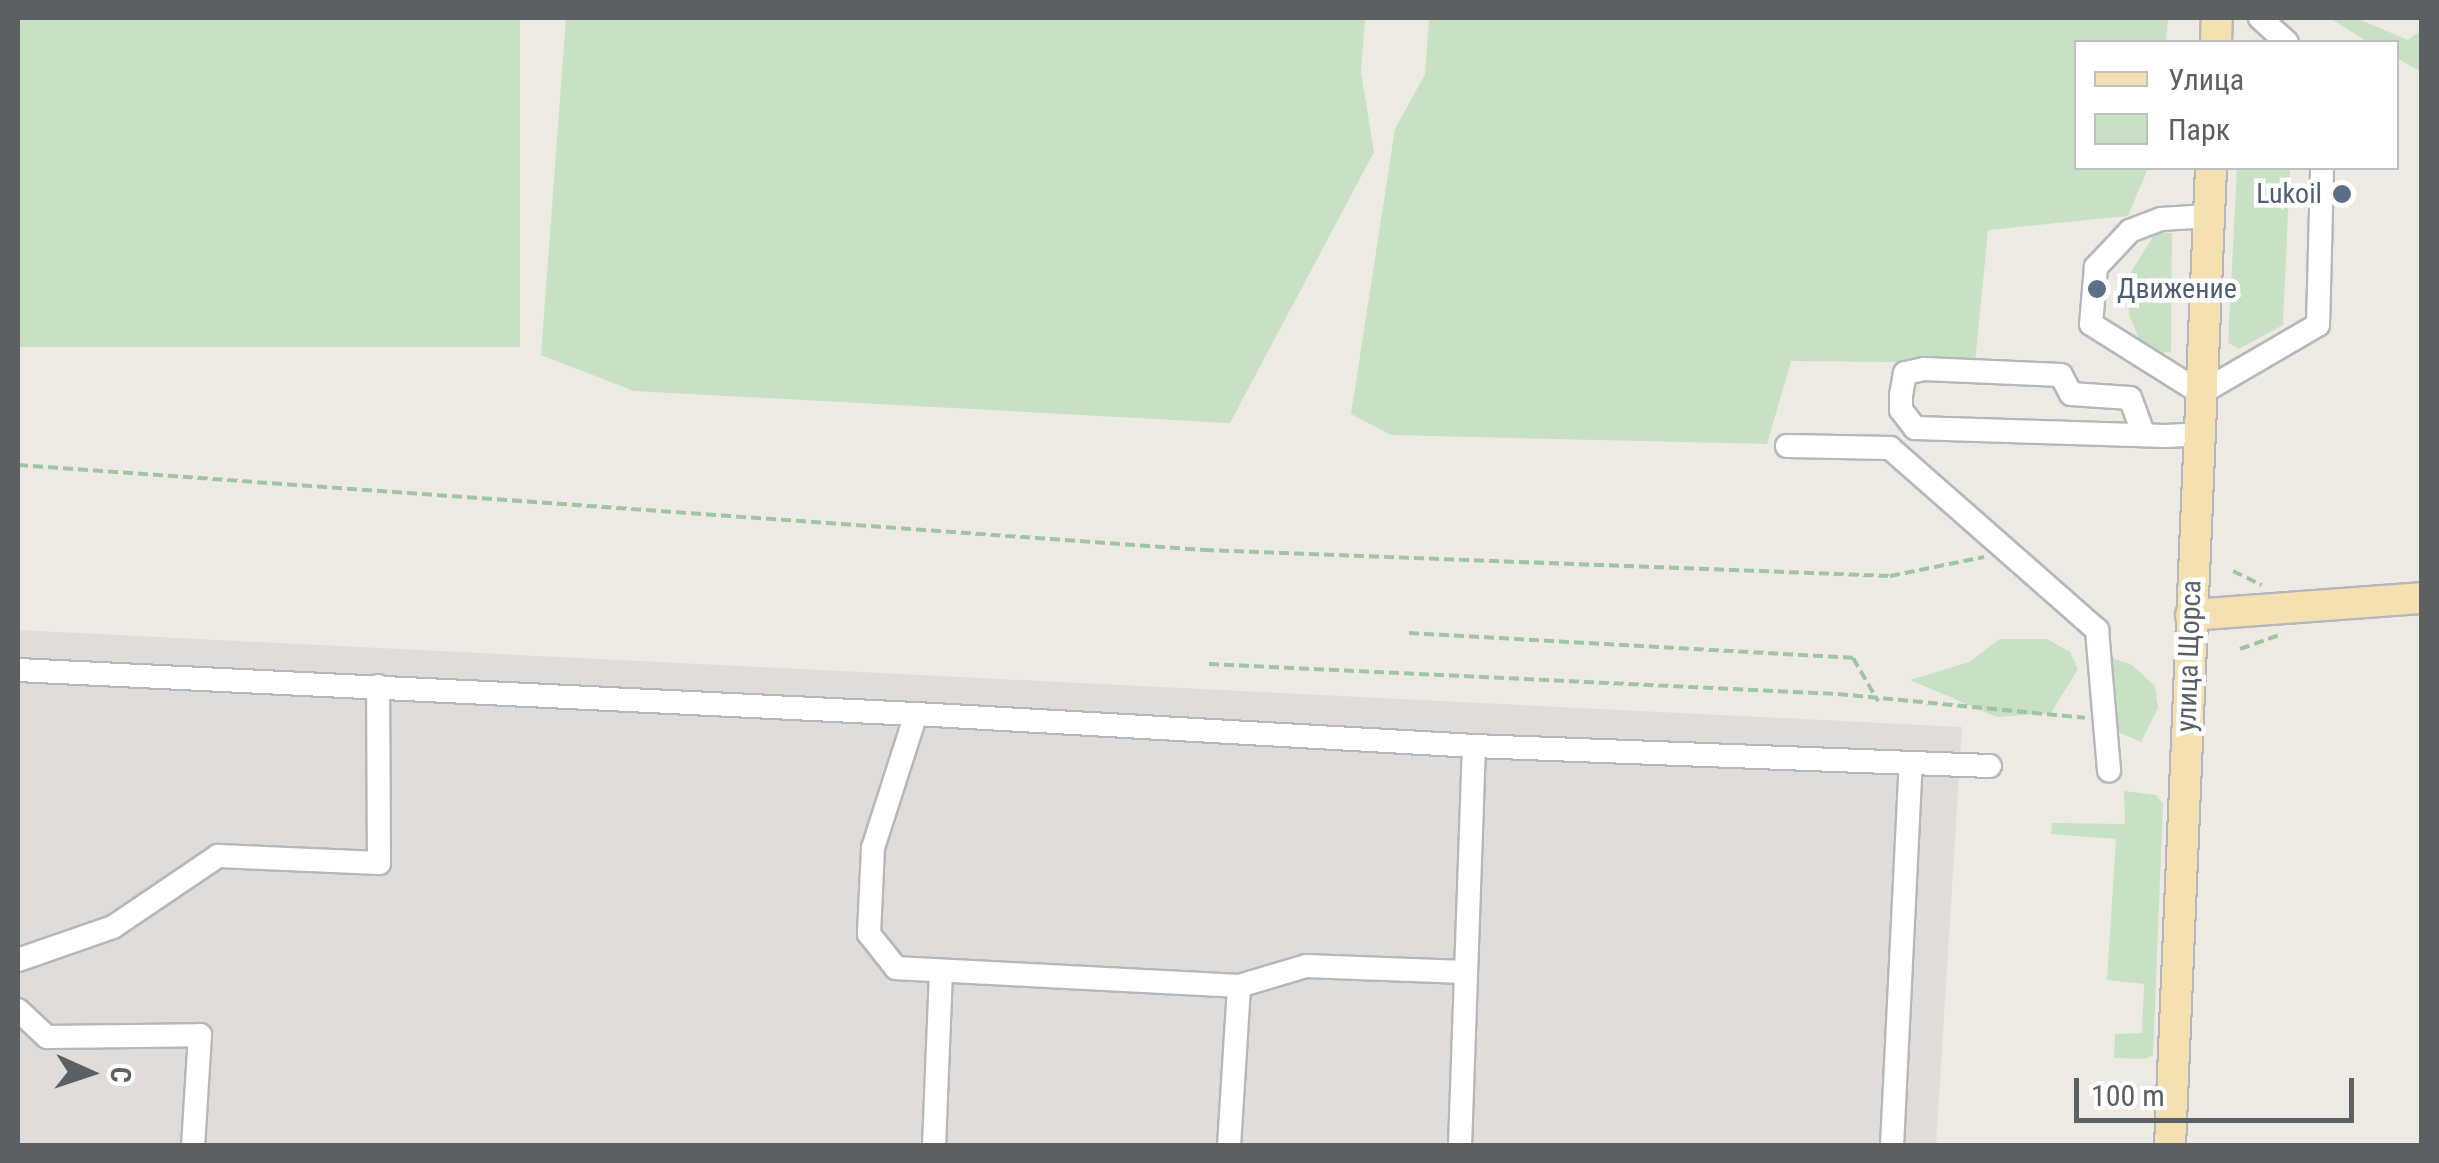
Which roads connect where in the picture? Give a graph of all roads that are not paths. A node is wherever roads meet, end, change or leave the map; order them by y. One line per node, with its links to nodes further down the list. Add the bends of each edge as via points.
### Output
1 (2260, 18): 2 (lane)
2 (2285, 40)
3 (2211, 170): 5 (main road, улица Щорса)
4 (2322, 170): 6 (lane, via 2318,325)
5 (2209, 216): 6 (main road, улица Щорса); 6 (lane, via 2161,220 2130,232 2096,267 2091,324)
6 (2201, 393): 8 (main road, улица Щорса)
7 (2142, 433): 7 (lane, via 1916,428 1901,410 1900,395 1906,373 1924,369 2061,376 2071,394 2130,398); 8 (lane)
8 (2199, 434): 11 (main road, улица Щорса)
9 (1787, 446): 18 (lane, via 1890,448 2097,630)
10 (2422, 598): 11 (main road)
11 (2191, 615): 29 (main road, улица Щорса)
12 (18, 670): 13 (lane)
13 (378, 686): 14 (lane); 19 (lane, via 380,862 218,856 113,927)
14 (916, 714): 15 (lane); 20 (lane, via 873,848 869,934 896,968)
15 (1474, 746): 16 (lane); 21 (lane)
16 (1911, 763): 17 (lane); 28 (lane)
17 (1990, 766)
18 (2109, 770)
19 (18, 960)
20 (941, 971): 22 (lane); 25 (lane)
21 (1464, 972): 22 (lane, via 1306,966); 27 (lane)
22 (1239, 986): 26 (lane)
23 (18, 1010): 24 (lane, via 47,1037 200,1035)
24 (193, 1146)
25 (934, 1146)
26 (1229, 1146)
27 (1460, 1146)
28 (1892, 1146)
29 (2170, 1146)

